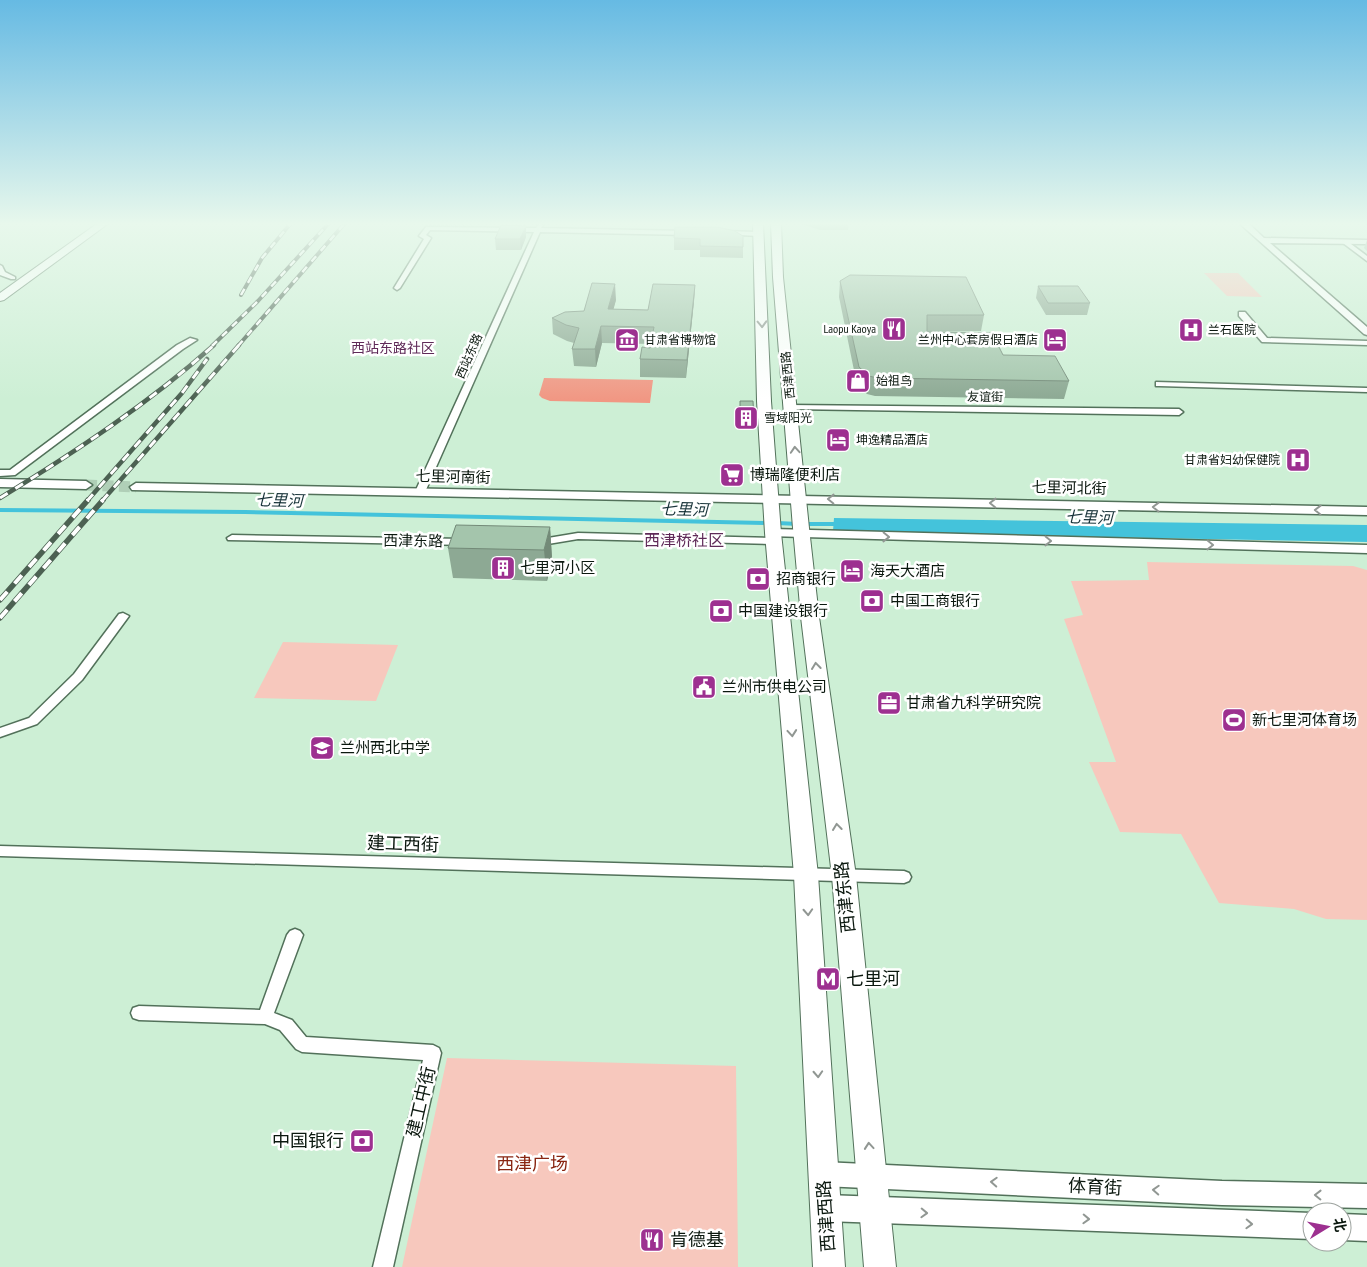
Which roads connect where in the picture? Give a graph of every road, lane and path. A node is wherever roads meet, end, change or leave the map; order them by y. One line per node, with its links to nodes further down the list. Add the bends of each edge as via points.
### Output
1 (22, 282): 8 (main road)
2 (401, 282): 7 (street)
3 (514, 282): 22 (street, 西站东路)
4 (760, 282): 15 (main road, 西津西路, one-way to 15)
5 (779, 282): 16 (main road, 西津西路)
6 (1311, 282): 10 (street)
7 (397, 288)
8 (0, 298)
9 (1242, 314): 12 (street, via 1265,340)
10 (1367, 332)
11 (193, 340): 18 (street, via 12,473)
12 (1367, 343)
13 (1160, 384): 14 (street)
14 (1367, 390)
15 (764, 402): 16 (main road); 25 (main road, 西津西路)
16 (791, 404): 17 (street, 友谊街); 23 (main road, 西津西路, one-way to 16)
17 (1179, 412)
18 (0, 473)
19 (0, 483): 20 (street)
20 (86, 486)
21 (136, 487): 22 (street, 七里河南街)
22 (420, 492): 25 (street, 七里河南街)
23 (799, 504): 24 (street, 七里河北街, one-way to 23); 25 (street, 七里河北街); 26 (main road, 西津西路)
24 (1367, 511)
25 (772, 522): 26 (street); 29 (street); 34 (main road, one-way to 34)
26 (801, 531): 30 (street, one-way to 30); 35 (main road, 西津东路, one-way to 26)
27 (232, 538): 28 (street, 西津东路)
28 (475, 542)
29 (524, 543)
30 (1367, 550)
31 (123, 616): 32 (street, via 78,678 33,721)
32 (0, 733)
33 (0, 852): 34 (street, 建工西街)
34 (806, 874): 35 (street, 建工西街); 40 (main road, one-way to 40)
35 (844, 876): 36 (street, 建工西街); 41 (main road, 西津东路, one-way to 35)
36 (904, 877)
37 (296, 934): 39 (street)
38 (140, 1013): 39 (street, 建工中街)
39 (265, 1016): 48 (street, 建工中街, via 286,1025 302,1044 433,1053)
40 (823, 1169): 41 (street, 体育街); 43 (main road, 西津西路)
41 (872, 1176): 42 (street, 体育街, one-way to 41, via 1222,1193); 44 (main road, 西津东路)
42 (1367, 1196)
43 (826, 1208): 44 (street, 体育街); 49 (main road, 西津西路)
44 (875, 1212): 45 (street, 体育街, one-way to 45); 50 (main road, 西津东路)
45 (1302, 1226)
46 (1352, 1227): 47 (street)
47 (1367, 1228)
48 (383, 1267)
49 (829, 1267)
50 (880, 1267)

